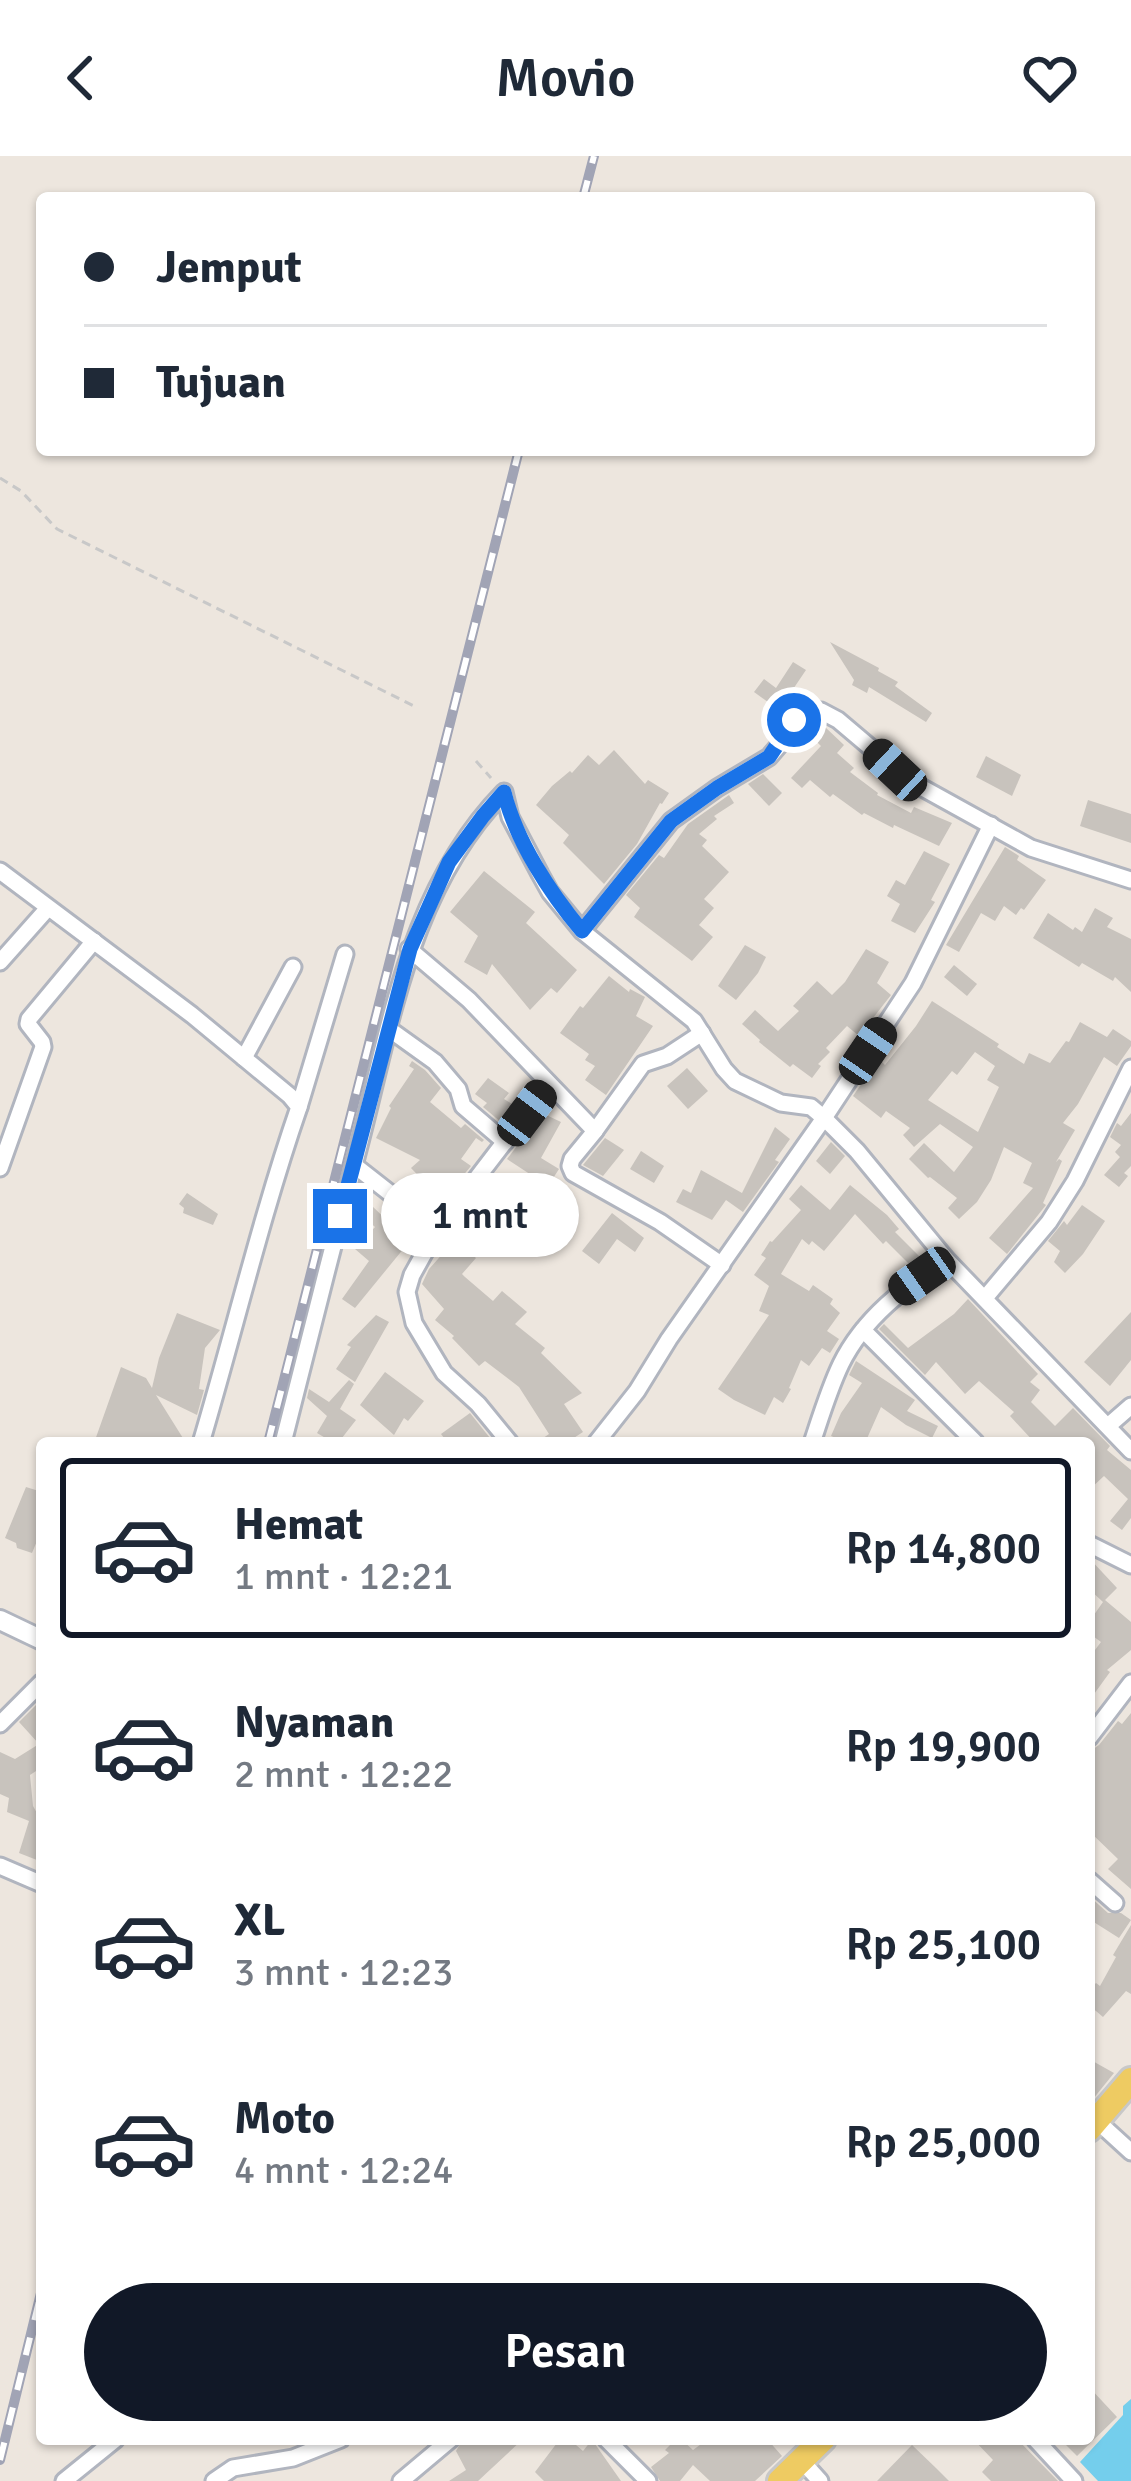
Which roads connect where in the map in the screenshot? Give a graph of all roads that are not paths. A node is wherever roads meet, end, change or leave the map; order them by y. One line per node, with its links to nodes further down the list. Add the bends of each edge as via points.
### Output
1 (991, 825): 3 (street, via 1031,848); 5 (street, via 910,781 838,720 808,711 769,757 671,821); 17 (street, via 913,983)
2 (0, 871): 4 (street)
3 (1131, 880)
4 (48, 908): 6 (street); 9 (street)
5 (582, 931): 7 (street, via 550,892 504,792 449,862); 12 (street)
6 (94, 941): 13 (street); 21 (street, via 29,1019 43,1047)
7 (410, 949): 11 (street); 15 (street)
8 (345, 954): 16 (street)
9 (0, 962)
10 (293, 967): 13 (street)
11 (389, 1029): 19 (street, via 436,1062 463,1106); 20 (street)
12 (702, 1033): 17 (street, via 735,1081); 18 (street, via 643,1064)
13 (244, 1058): 16 (street)
14 (1131, 1068): 25 (street, via 1076,1181)
15 (549, 1084): 18 (street); 19 (street)
16 (299, 1107): 29 (street)
17 (824, 1118): 23 (street); 24 (street)
18 (596, 1131): 24 (street, via 572,1160 573,1173)
19 (505, 1142): 22 (street)
20 (354, 1165): 22 (street); 30 (street)
21 (0, 1168)
22 (437, 1230): 31 (street, via 406,1292 409,1311 444,1373)
23 (946, 1258): 25 (street); 26 (street)
24 (722, 1265): 32 (street)
25 (985, 1298): 28 (street)
26 (863, 1330): 33 (street); 34 (street)
27 (1131, 1406): 28 (street)
28 (1108, 1426): 35 (street)
29 (203, 1437)
30 (285, 1437)
31 (505, 1437)
32 (601, 1437)
33 (814, 1437)
34 (970, 1437)
35 (1131, 1451)
36 (1095, 1547): 37 (street)
37 (1131, 1565)
38 (0, 1620): 39 (street)
39 (36, 1637)
40 (1131, 1683): 43 (street)
41 (36, 1688): 42 (street)
42 (0, 1724)
43 (1095, 1730)
44 (0, 1866): 45 (street)
45 (36, 1881)
46 (1095, 1885): 47 (street)
47 (1115, 1903)
48 (1131, 2080): 49 (main road)
49 (1095, 2118)
50 (1095, 2123): 51 (street)
51 (1131, 2152)
52 (109, 2445): 59 (street)
53 (326, 2445): 60 (street, via 233,2468)
54 (444, 2445): 61 (street)
55 (612, 2445): 62 (street)
56 (818, 2445): 58 (main road)
57 (1041, 2445): 65 (street)
58 (802, 2461): 63 (main road); 64 (street)
59 (64, 2481)
60 (214, 2481)
61 (401, 2481)
62 (648, 2481)
63 (780, 2481)
64 (820, 2481)
65 (1074, 2481)

